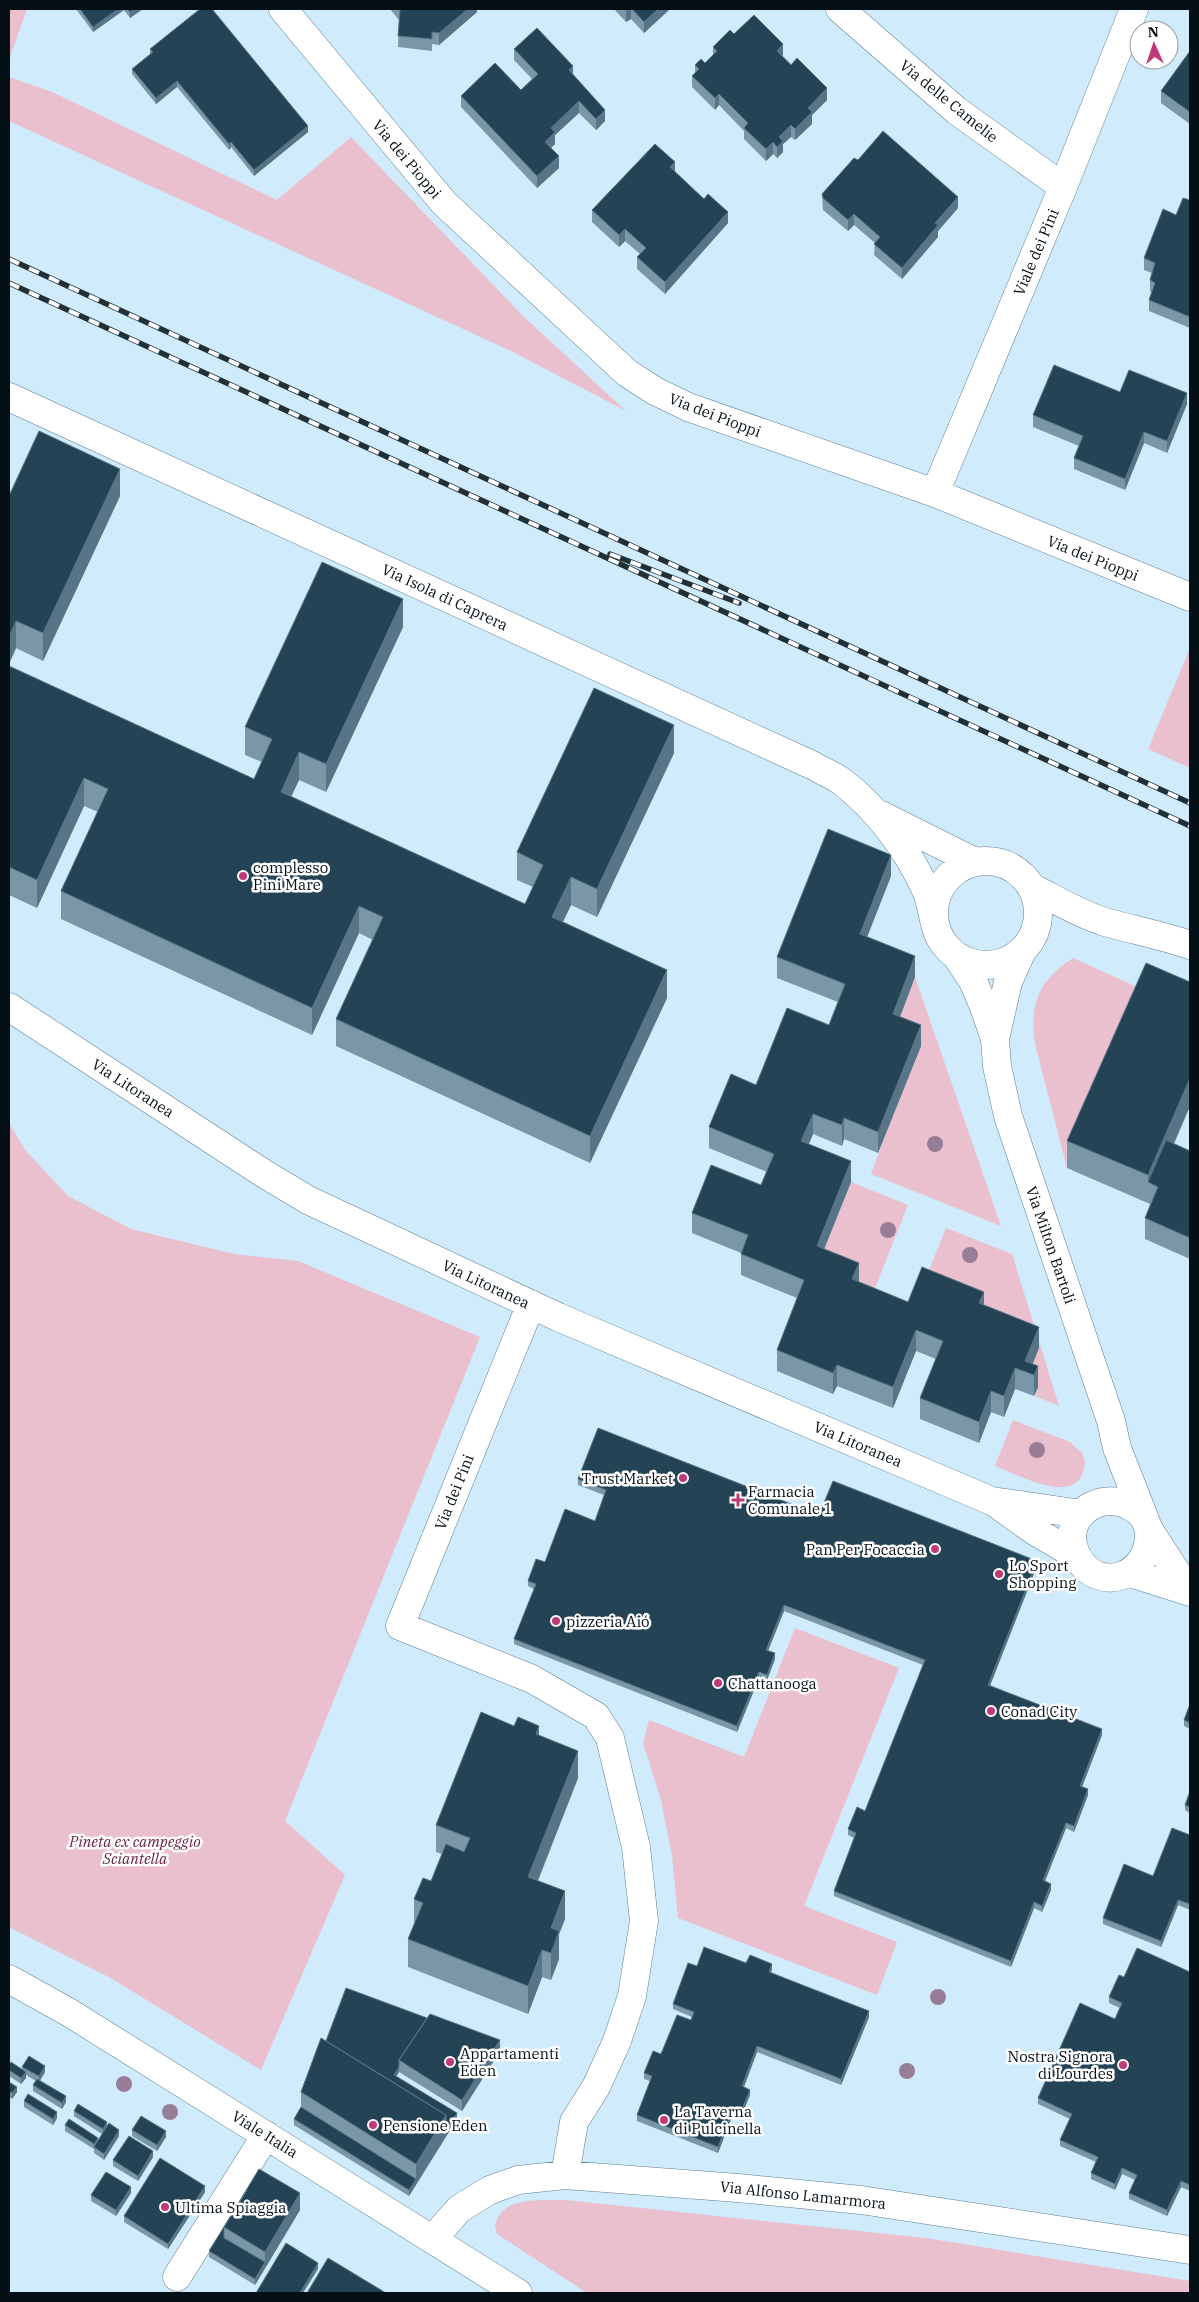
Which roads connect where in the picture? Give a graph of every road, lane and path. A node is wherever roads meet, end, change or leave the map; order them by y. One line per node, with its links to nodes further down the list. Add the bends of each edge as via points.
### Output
1 (283, 9): 6 (street, Via dei Pioppi, via 444,203 627,372 688,408)
2 (840, 9): 4 (street, Via delle Camelie, via 957,111)
3 (1134, 9): 4 (street, Viale dei Pini)
4 (1063, 187): 6 (street, Viale dei Pini)
5 (9, 396): 8 (street, Via Isola di Caprera, via 814,766 840,781)
6 (935, 493): 7 (street, Via dei Pioppi)
7 (1190, 597)
8 (873, 810): 9 (street, Via Isola di Caprera); 11 (street, Via Isola di Caprera, via 917,872 928,892)
9 (975, 862): 10 (street, via 1007,866 1021,874); 11 (street, via 957,871 943,884 935,901)
10 (1031, 887): 12 (street, via 1093,917 1162,935); 13 (street, via 1037,903 1038,921 1032,938)
11 (934, 920): 14 (street, via 938,935)
12 (1190, 946)
13 (1022, 951): 14 (street, via 1007,961 990,965 973,964); 16 (street, Via Milton Bartoli, via 1008,982)
14 (957, 957): 16 (street, Via Milton Bartoli, via 973,981)
15 (9, 1007): 17 (street, Via Litoranea, via 308,1200)
16 (994, 1040): 18 (street, Via Milton Bartoli, via 1008,1116 1111,1420)
17 (531, 1304): 19 (street, Via Litoranea); 27 (street, Via dei Pini, via 400,1626 532,1679 596,1716 610,1738 636,1847 644,1921 632,1996 617,2041 596,2087 574,2122)
18 (1117, 1448): 20 (street, Via Milton Bartoli, via 1111,1476); 21 (street, Via Milton Bartoli)
19 (994, 1502): 20 (street, Via Litoranea); 22 (street, Via Litoranea)
20 (1084, 1511): 21 (street, via 1098,1502 1123,1501 1134,1507); 22 (street, via 1073,1530)
21 (1146, 1523): 23 (street, via 1150,1543 1147,1555); 24 (street)
22 (1077, 1556): 23 (street, via 1092,1573 1103,1577)
23 (1130, 1573): 24 (street)
24 (1190, 1590)
25 (9, 1978): 26 (street, Viale Italia)
26 (266, 2135): 28 (street, Viale Italia); 30 (street)
27 (565, 2176): 28 (street, Via Alfonso Lamarmora, via 518,2180 490,2190 459,2209); 29 (street, Via Alfonso Lamarmora, via 861,2200)
28 (433, 2239): 31 (street, Viale Italia)
29 (1190, 2250)
30 (177, 2277)
31 (518, 2293)

